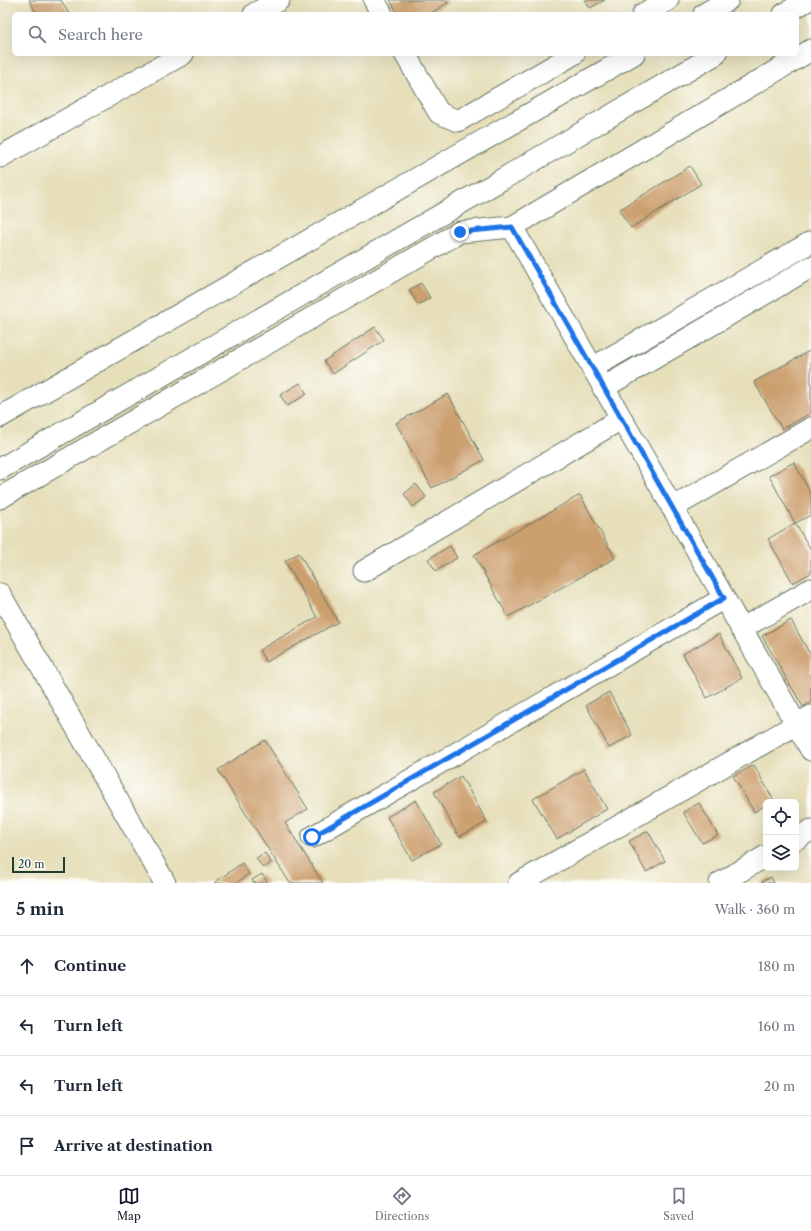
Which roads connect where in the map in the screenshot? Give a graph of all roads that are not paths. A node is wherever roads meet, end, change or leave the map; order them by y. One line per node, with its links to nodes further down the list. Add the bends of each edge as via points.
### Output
1 (278, 0): 6 (street)
2 (374, 0): 7 (street)
3 (668, 0): 8 (street)
4 (728, 0): 9 (street)
5 (808, 0): 10 (street)
6 (257, 12)
7 (381, 12)
8 (647, 12)
9 (707, 12)
10 (787, 12)
11 (811, 50): 18 (street)
12 (179, 56): 17 (street)
13 (406, 56): 14 (street, via 439,113 458,121)
14 (571, 56)
15 (631, 56): 23 (street)
16 (713, 56): 26 (street)
17 (0, 157)
18 (512, 227): 21 (street); 27 (street, via 460,232)
19 (811, 242): 21 (street)
20 (811, 267): 22 (street)
21 (592, 368): 22 (street)
22 (603, 388): 24 (street)
23 (0, 417)
24 (622, 419): 28 (street); 29 (street)
25 (811, 428): 28 (street)
26 (0, 469)
27 (0, 498)
28 (672, 508): 32 (street)
29 (364, 571)
30 (811, 589): 33 (street)
31 (0, 594): 40 (street)
32 (724, 598): 33 (street); 37 (street)
33 (741, 629): 34 (street)
34 (804, 720): 35 (street); 41 (street)
35 (811, 750)
36 (811, 830): 38 (street)
37 (312, 837)
38 (799, 837)
39 (763, 858): 42 (street)
40 (165, 883)
41 (519, 883)
42 (720, 883)

